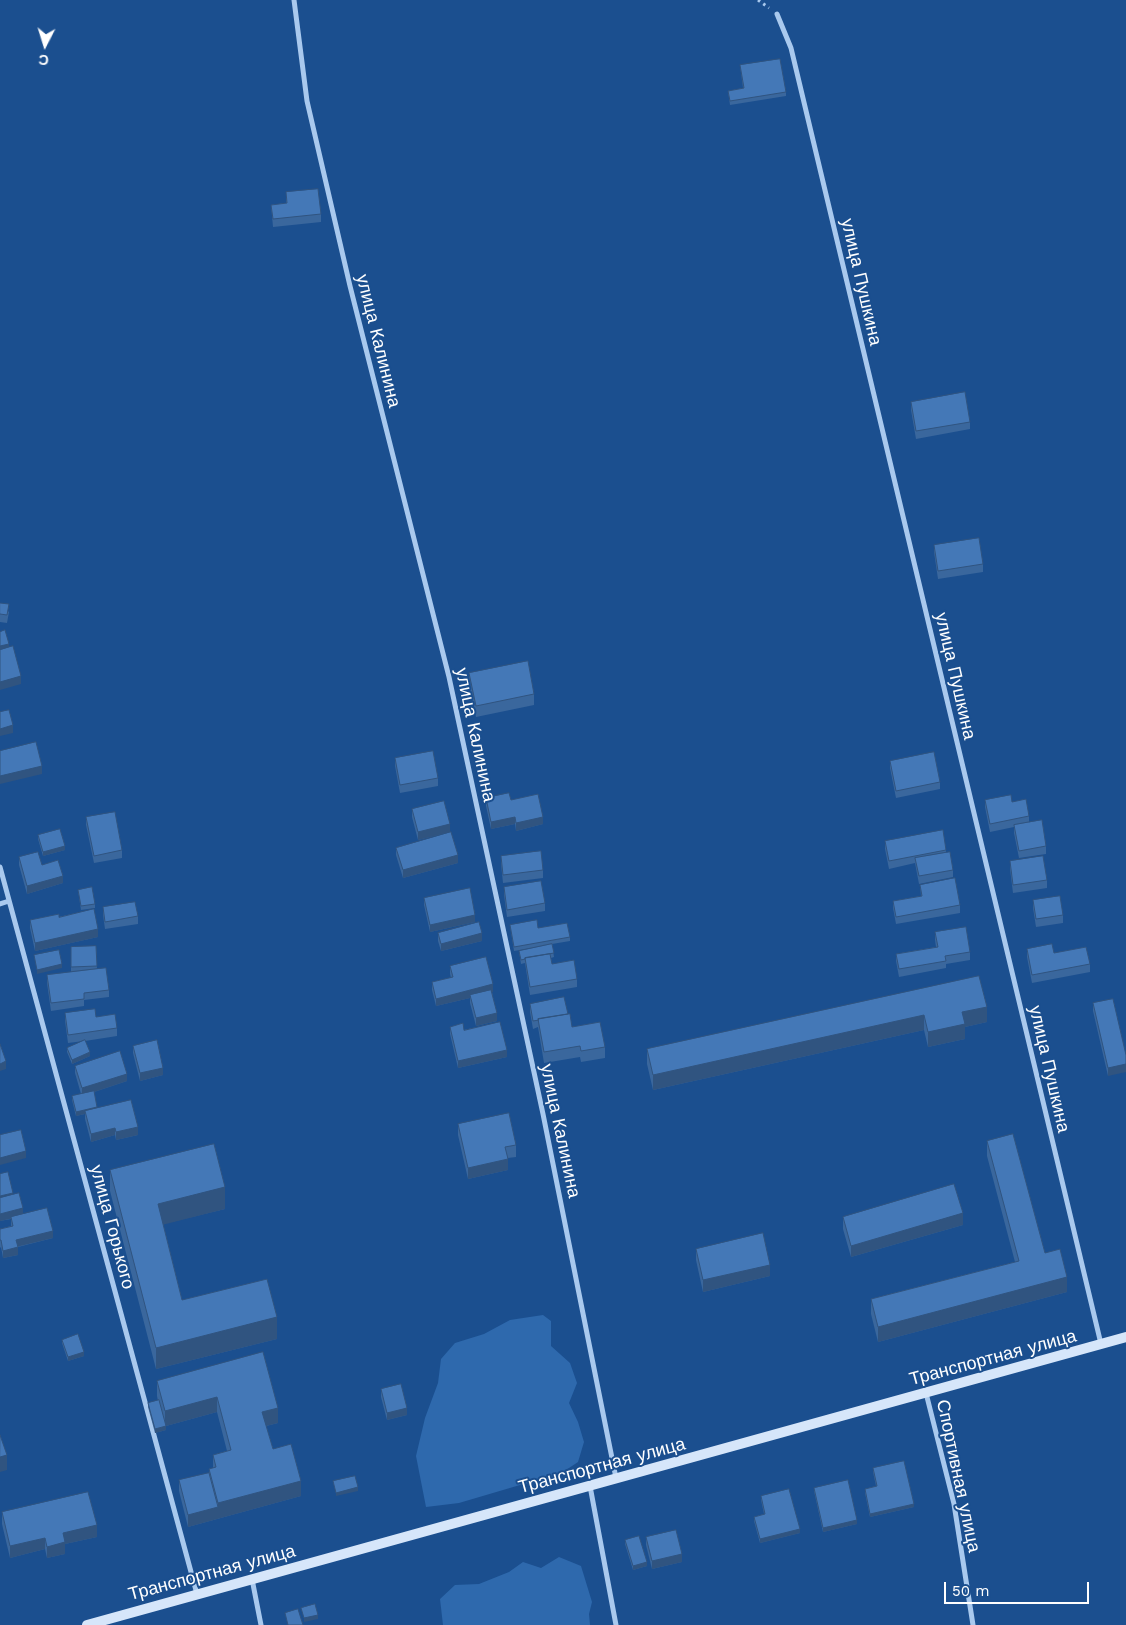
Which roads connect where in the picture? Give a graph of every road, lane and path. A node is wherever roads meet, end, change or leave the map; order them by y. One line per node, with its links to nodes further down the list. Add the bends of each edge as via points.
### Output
1 (294, 0): 9 (street, улица Калинина, via 307,101 350,286 449,677 543,1114)
2 (777, 14): 7 (street, улица Пушкина, via 793,58)
3 (0, 867): 4 (street, улица Горького)
4 (9, 901): 5 (street); 12 (street, улица Горького)
5 (0, 904)
6 (1126, 1337): 7 (street, Транспортная улица)
7 (1101, 1344): 8 (street, Транспортная улица)
8 (926, 1393): 9 (street, Транспортная улица); 16 (street, Спортивная улица, via 954,1504)
9 (616, 1479): 10 (street, Транспортная улица)
10 (590, 1486): 11 (street, Транспортная улица); 15 (street)
11 (252, 1579): 12 (street, Транспортная улица); 14 (street)
12 (197, 1594): 13 (street, Транспортная улица)
13 (87, 1625)
14 (261, 1625)
15 (616, 1625)
16 (973, 1625)

